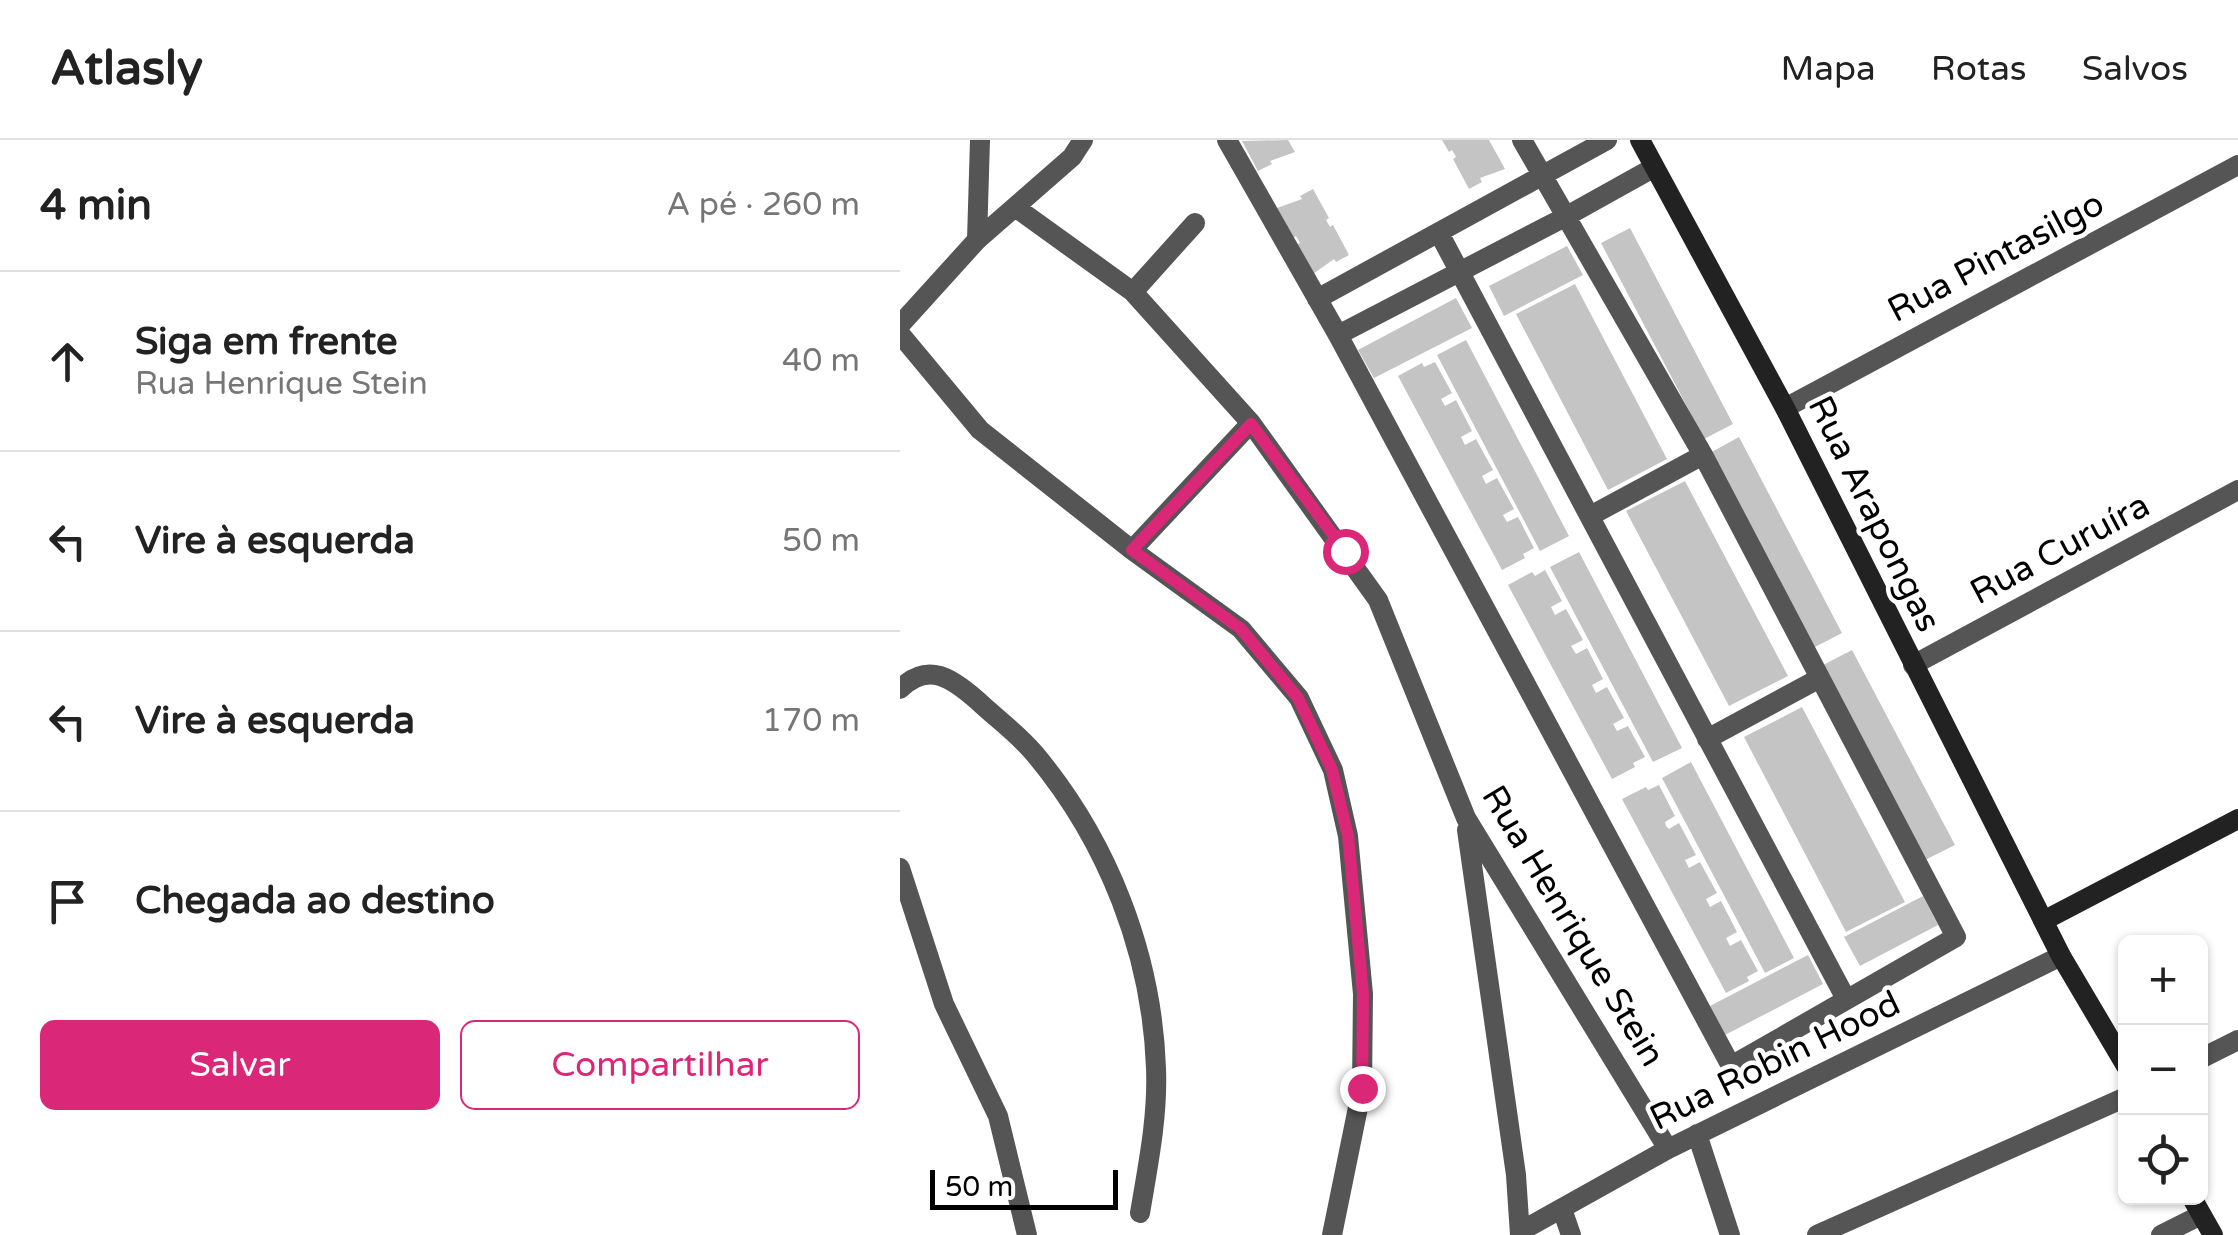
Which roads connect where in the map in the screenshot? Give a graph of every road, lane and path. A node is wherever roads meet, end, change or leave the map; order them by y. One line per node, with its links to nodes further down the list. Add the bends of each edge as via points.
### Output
1 (980, 140): 13 (street)
2 (1084, 140): 9 (street)
3 (1227, 140): 16 (street)
4 (1522, 140): 8 (street)
5 (1607, 140): 8 (street)
6 (1649, 149): 10 (street); 20 (street, Rua Arapongas)
7 (2238, 165): 20 (street, Rua Pintasilgo)
8 (1541, 176): 10 (street); 12 (street)
9 (1015, 207): 13 (street); 15 (street, Rua Henrique Stein)
10 (1566, 218): 14 (street); 22 (street)
11 (1195, 223): 15 (street)
12 (1440, 233): 14 (street); 16 (street)
13 (977, 240): 17 (street)
14 (1460, 270): 19 (street); 24 (street)
15 (1133, 292): 21 (street, Rua Henrique Stein)
16 (1316, 298): 19 (street)
17 (900, 325)
18 (900, 334): 25 (street, via 980,430)
19 (1338, 335): 35 (street, via 1730,1066)
20 (1785, 408): 26 (street, Rua Arapongas)
21 (1251, 424): 25 (street); 30 (street, Rua Henrique Stein, via 1378,600)
22 (1704, 455): 24 (street); 27 (street)
23 (2238, 490): 26 (street, Rua Curuíra)
24 (1590, 516): 29 (street)
25 (1132, 550): 47 (street, via 1241,629 1298,698 1332,770 1348,836 1363,1013 1362,1088)
26 (1913, 666): 33 (street, Rua Arapongas)
27 (1820, 678): 29 (street); 35 (street, via 1956,937)
28 (900, 689): 44 (street, via 926,672 940,676 968,692 1032,751 1080,816 1130,918 1156,1068)
29 (1707, 739): 35 (street)
30 (1466, 818): 41 (street, Rua Henrique Stein); 45 (street)
31 (2238, 819): 33 (street)
32 (900, 868): 46 (street, via 944,1004 998,1116)
33 (2045, 920): 34 (street, Rua Arapongas)
34 (2061, 956): 37 (street, Rua Arapongas); 40 (street, Rua Robin Hood)
35 (1846, 999)
36 (2238, 1040): 38 (street)
37 (2118, 1052)
38 (2208, 1055)
39 (2118, 1101): 50 (street)
40 (1697, 1134): 41 (street, Rua Robin Hood); 49 (street)
41 (1668, 1149): 43 (street, Rua Robin Hood)
42 (2196, 1206): 51 (street); 52 (street)
43 (1562, 1209): 45 (street, Rua Robin Hood); 48 (street)
44 (1140, 1213)
45 (1520, 1233)
46 (1027, 1235)
47 (1332, 1235)
48 (1571, 1235)
49 (1730, 1235)
50 (1816, 1235)
51 (2161, 1235)
52 (2212, 1235)

